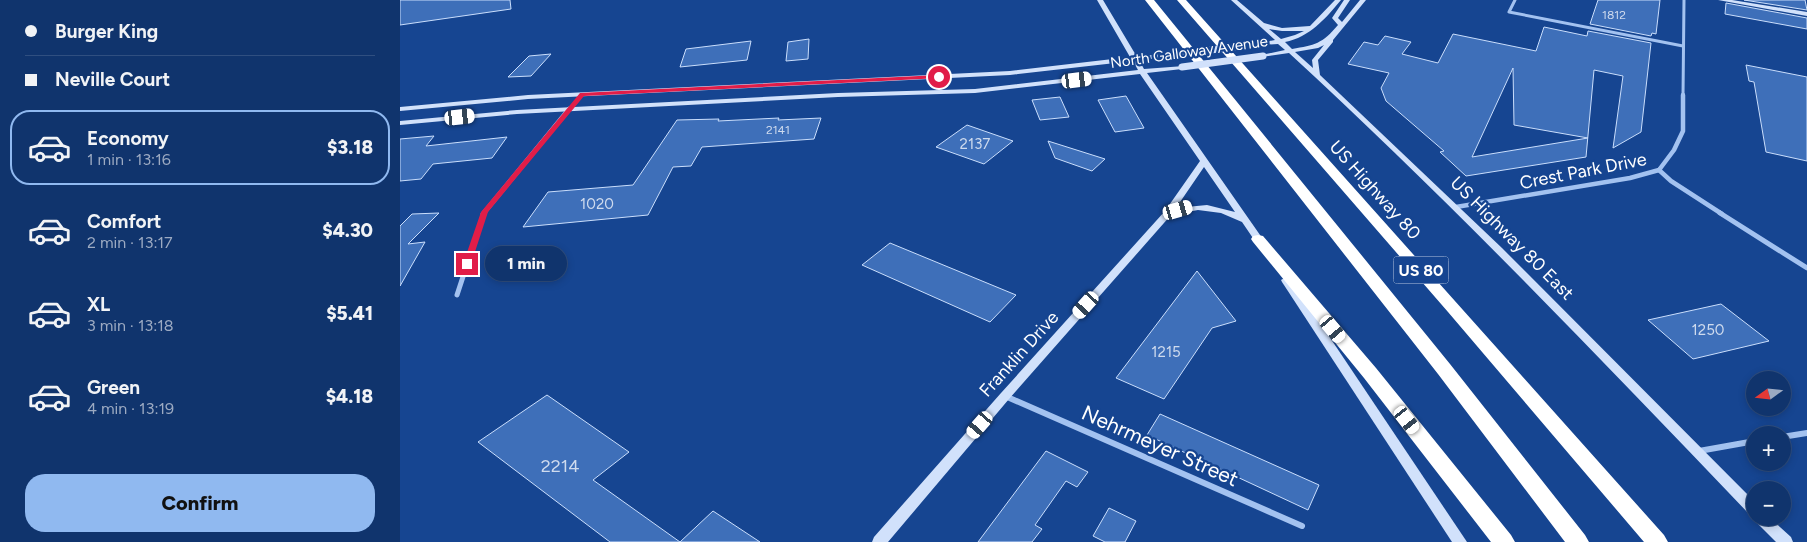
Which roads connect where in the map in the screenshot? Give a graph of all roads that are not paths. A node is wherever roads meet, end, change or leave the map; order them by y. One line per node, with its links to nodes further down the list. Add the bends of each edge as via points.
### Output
1 (1100, 0): 19 (main road)
2 (1149, 0): 49 (highway, US 80)
3 (1181, 0): 50 (highway, US Highway 80 / US 80)
4 (1234, 0): 12 (main road, US Highway 80 East)
5 (1338, 0): 14 (main road, North Galloway Avenue)
6 (1346, 0): 13 (main road, via 1335,18)
7 (1363, 0): 13 (main road, North Galloway Avenue)
8 (1515, 0): 17 (street, via 1509,12)
9 (1684, 0): 17 (street, Crest Park Drive)
10 (1721, 0): 11 (main road)
11 (1807, 14)
12 (1257, 20): 14 (main road, via 1276,29); 16 (main road, US Highway 80 East)
13 (1342, 26): 15 (main road, North Galloway Avenue)
14 (1313, 28): 16 (main road, North Galloway Avenue, via 1301,37)
15 (1337, 32): 18 (main road, North Galloway Avenue, via 1318,46); 21 (main road, via 1315,60)
16 (1281, 42): 18 (main road, US Highway 80 East); 19 (main road, North Galloway Avenue, bridge)
17 (1683, 46): 31 (street, Crest Park Drive, via 1683,131)
18 (1292, 52): 20 (main road, North Galloway Avenue, bridge); 21 (main road, US Highway 80 East)
19 (1134, 59): 20 (main road); 22 (main road, North Galloway Avenue, via 1010,73)
20 (1143, 73): 25 (main road, North Galloway Avenue, via 991,90); 30 (main road)
21 (1317, 74): 32 (main road, US Highway 80 East)
22 (841, 82): 23 (main road, North Galloway Avenue); 25 (main road)
23 (619, 93): 24 (main road, North Galloway Avenue); 26 (main road)
24 (582, 94): 27 (main road, North Galloway Avenue); 28 (main road)
25 (838, 95): 26 (main road, North Galloway Avenue)
26 (608, 107): 28 (main road, North Galloway Avenue)
27 (400, 109)
28 (569, 109): 29 (main road, North Galloway Avenue); 37 (street, via 484,212)
29 (400, 123)
30 (1204, 161): 33 (main road, Franklin Drive); 34 (main road)
31 (1659, 170): 32 (street, Crest Park Drive, via 1630,178); 36 (street)
32 (1456, 207): 42 (main road, US Highway 80 East)
33 (1168, 213): 34 (main road, via 1211,207); 38 (main road, Franklin Drive)
34 (1246, 221): 35 (main road)
35 (1258, 239): 47 (main road); 48 (highway)
36 (1807, 268)
37 (457, 295)
38 (1005, 396): 44 (street, Nehrmeyer Street); 46 (main road, Franklin Drive)
39 (1807, 432): 40 (street)
40 (1791, 435)
41 (1746, 443): 42 (street)
42 (1698, 451): 43 (main road, US Highway 80 East)
43 (1746, 502)
44 (1302, 526)
45 (1770, 526): 51 (main road)
46 (879, 542)
47 (1460, 542)
48 (1504, 542)
49 (1578, 542)
50 (1657, 542)
51 (1786, 542)

